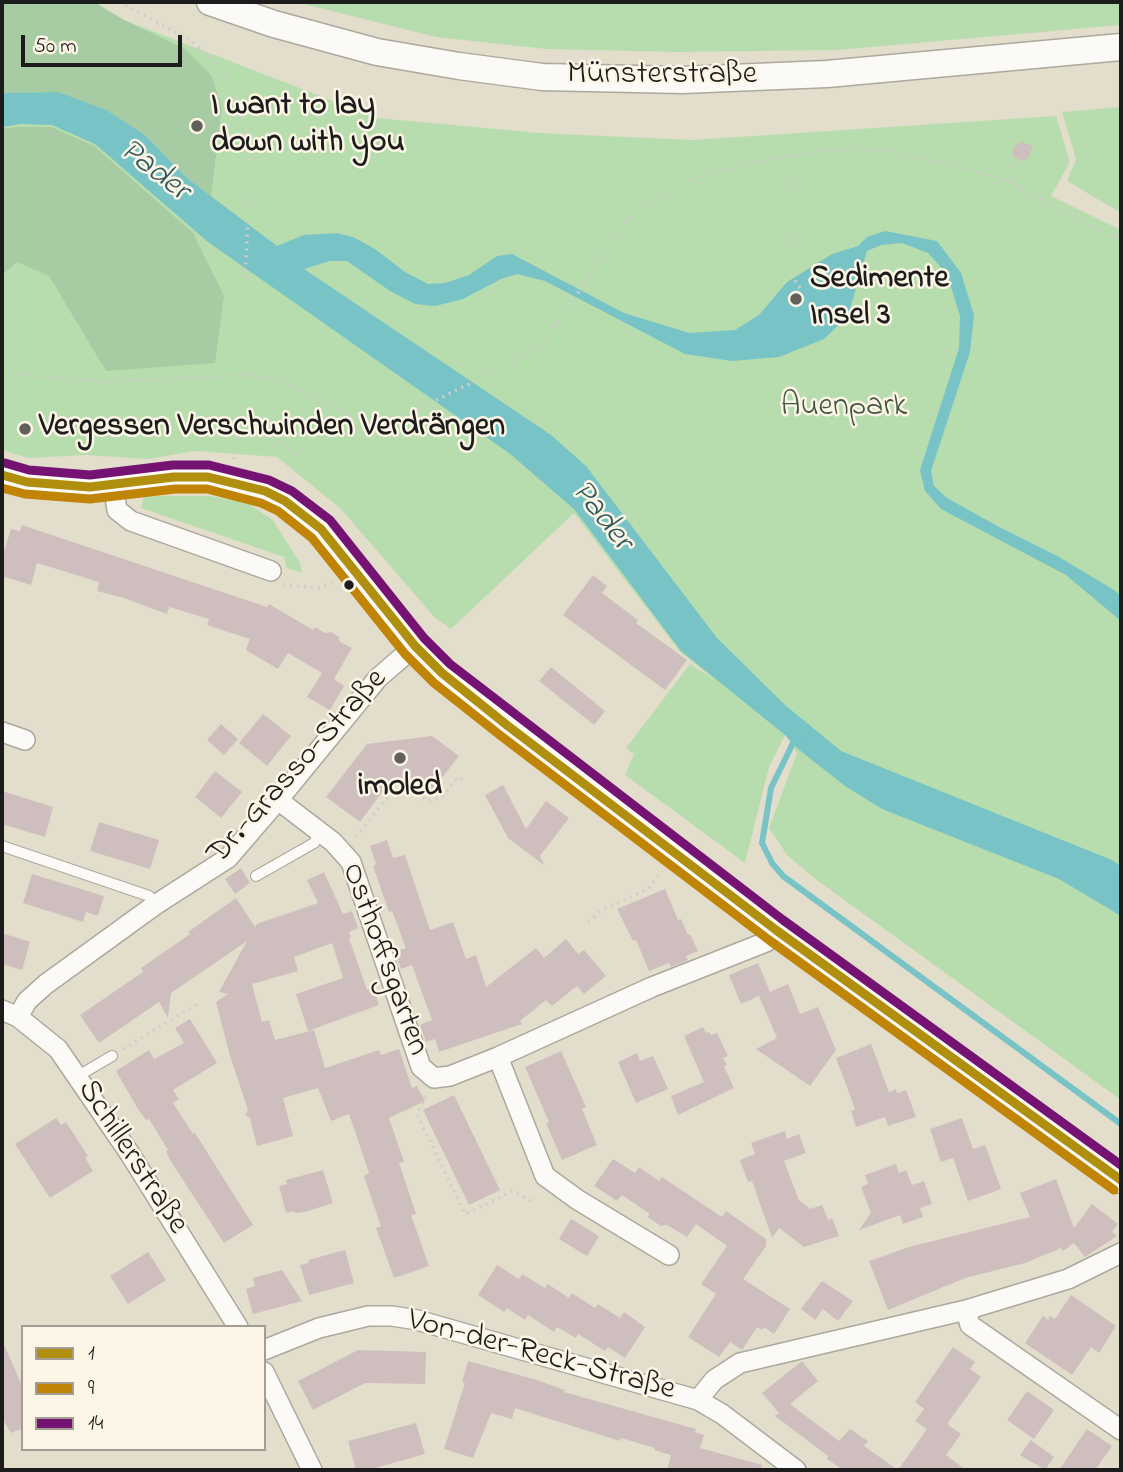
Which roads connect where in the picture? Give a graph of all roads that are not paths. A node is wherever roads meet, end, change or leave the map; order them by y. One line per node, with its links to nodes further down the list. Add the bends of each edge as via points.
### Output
1 (210, 2): 2 (street, Münsterstraße, via 376,52 542,77 682,80 827,74)
2 (1121, 47)
3 (2, 475): 4 (street, via 58,486)
4 (113, 485): 5 (street, via 117,510 131,521); 6 (street, via 190,477 265,491 321,529)
5 (271, 571)
6 (415, 646): 9 (street, Dr.-Grasso-Straße, via 384,671); 14 (street, via 508,726)
7 (2, 732): 8 (street)
8 (25, 740)
9 (278, 800): 10 (street, Osthoffsgarten); 13 (street, Dr.-Grasso-Straße, via 228,858)
10 (321, 832): 12 (lane, via 314,843); 17 (street, Osthoffsgarten, via 351,862 421,1067 434,1078 450,1076)
11 (2, 846): 13 (lane, via 149,896)
12 (256, 876)
13 (155, 905): 15 (street, Dr.-Grasso-Straße)
14 (776, 930): 17 (street, Osthoffsgarten, via 766,942 648,988); 19 (street)
15 (10, 1014): 18 (street, Schillerstraße, via 58,1049)
16 (112, 1056): 18 (lane)
17 (498, 1057): 21 (street, via 545,1175)
18 (78, 1076): 23 (street, Schillerstraße)
19 (1121, 1180)
20 (1121, 1253): 22 (street, Von-der-Reck-Straße, via 1069,1279)
21 (669, 1255)
22 (966, 1310): 26 (street, Von-der-Reck-Straße, via 740,1363 714,1380); 27 (street, via 970,1325)
23 (238, 1325)
24 (266, 1349): 26 (street, Von-der-Reck-Straße, via 319,1328 368,1316 392,1316)
25 (266, 1376): 28 (street)
26 (698, 1400): 29 (street, Von-der-Reck-Straße)
27 (1121, 1430)
28 (312, 1470)
29 (796, 1470)

